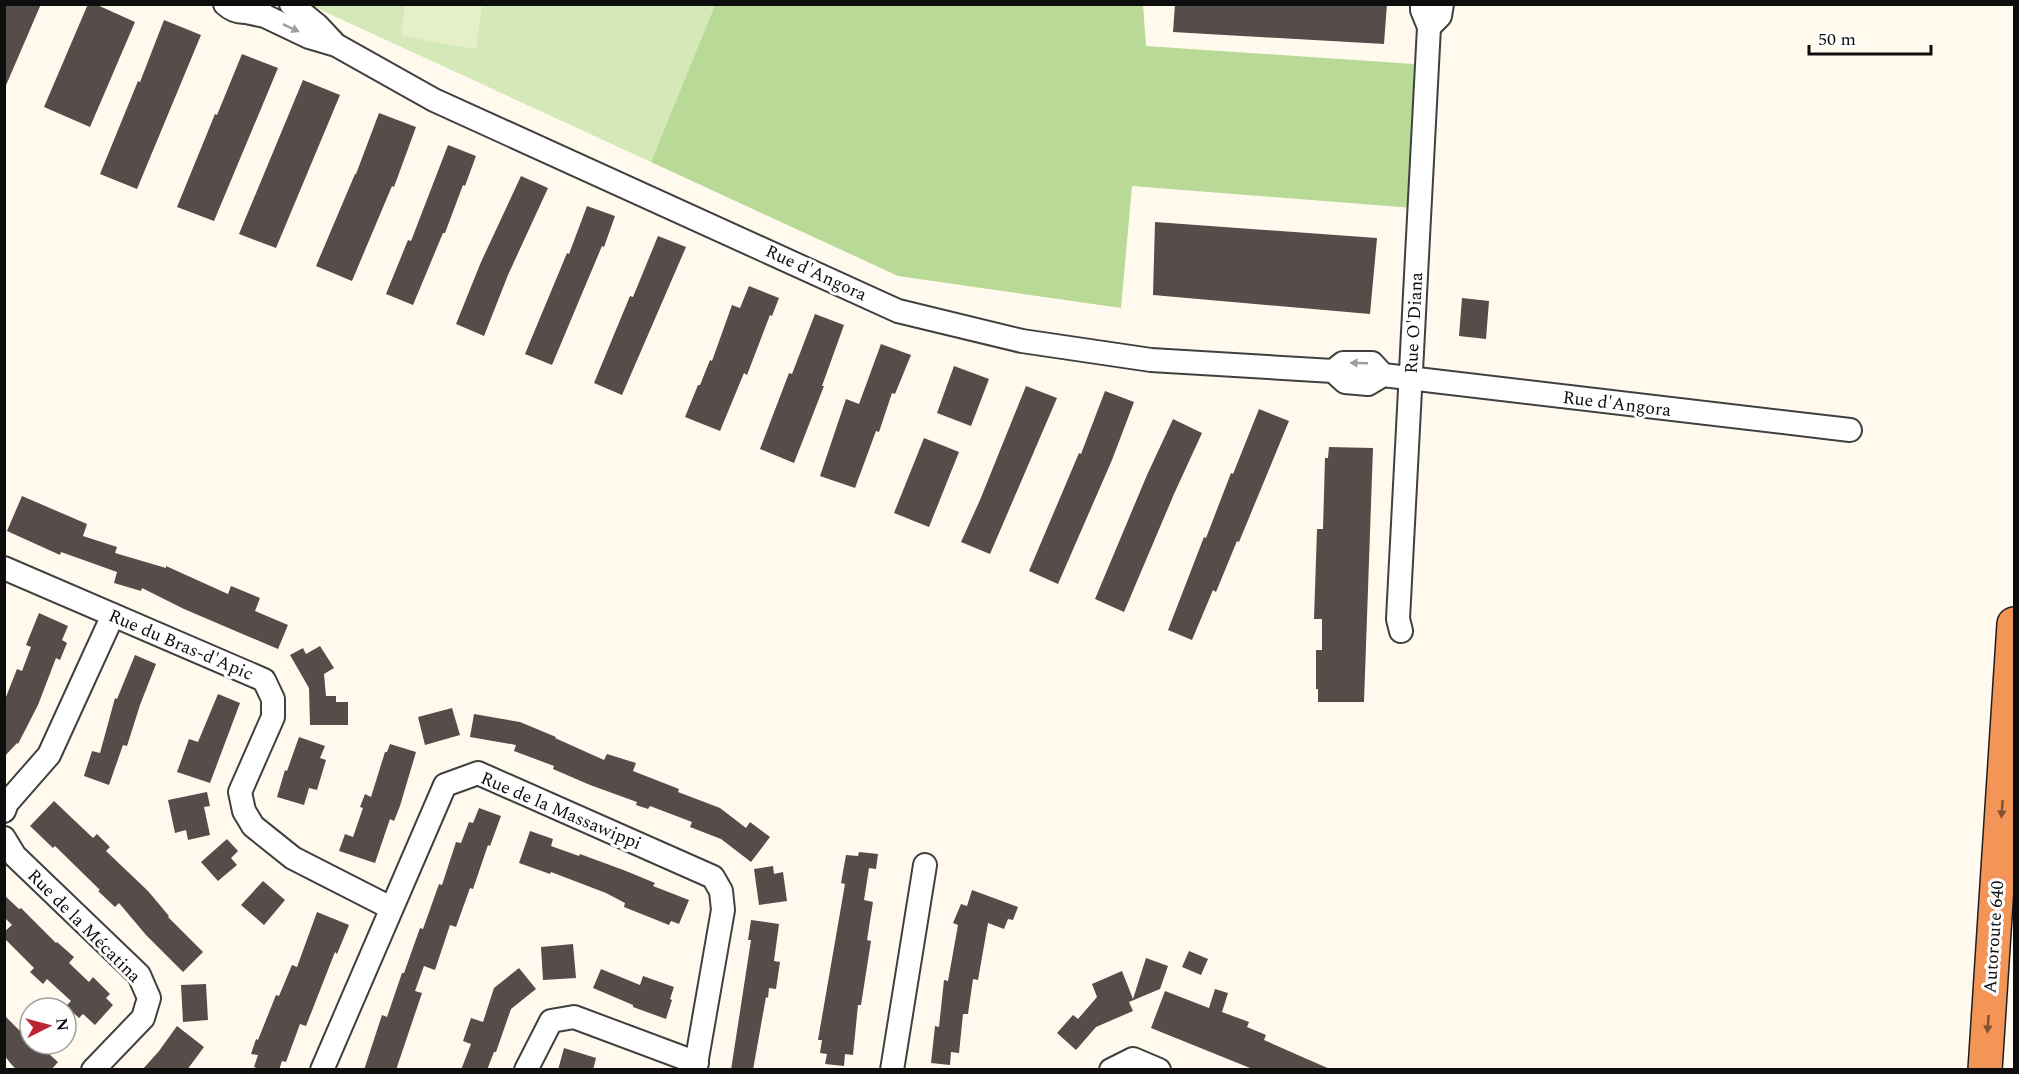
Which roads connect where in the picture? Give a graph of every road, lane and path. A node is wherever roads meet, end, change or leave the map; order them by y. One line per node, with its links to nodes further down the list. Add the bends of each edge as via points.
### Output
1 (291, 4): 6 (street, Rue d'Angora)
2 (1422, 4): 5 (street, Rue O'Diana)
3 (1442, 4): 5 (street, Rue O'Diana, via 1440,15)
4 (244, 7): 6 (street, Rue d'Angora, one-way to 6)
5 (1429, 27): 7 (street, Rue O'Diana)
6 (336, 45): 7 (street, Rue d'Angora, via 434,100 898,310 1022,341 1150,360 1333,371 1345,382 1368,384 1383,375)
7 (1412, 379): 8 (street, Rue d'Angora); 12 (street, Rue O'Diana)
8 (1850, 430)
9 (4, 568): 10 (street, Rue du Bras-d'Apic)
10 (113, 615): 13 (street, via 49,755); 16 (street, Rue du Bras-d'Apic, via 264,680 273,699 273,717 240,792 244,811 253,826 293,858)
11 (2014, 624): 24 (highway, Autoroute 640, one-way to 24)
12 (1400, 625)
13 (4, 811)
14 (4, 838): 18 (street, Rue de la Mécatina, via 15,856 139,975 149,998 142,1018)
15 (926, 865): 21 (street)
16 (391, 909): 17 (street, Rue de la Massawippi, via 445,785 478,773 713,877 723,910); 19 (street, Rue de la Massawippi)
17 (696, 1066): 20 (street, via 574,1017 550,1021)
18 (93, 1070)
19 (322, 1070)
20 (526, 1070)
21 (892, 1070)
22 (1111, 1070): 23 (street, via 1132,1059)
23 (1159, 1070)
24 (1985, 1070)

